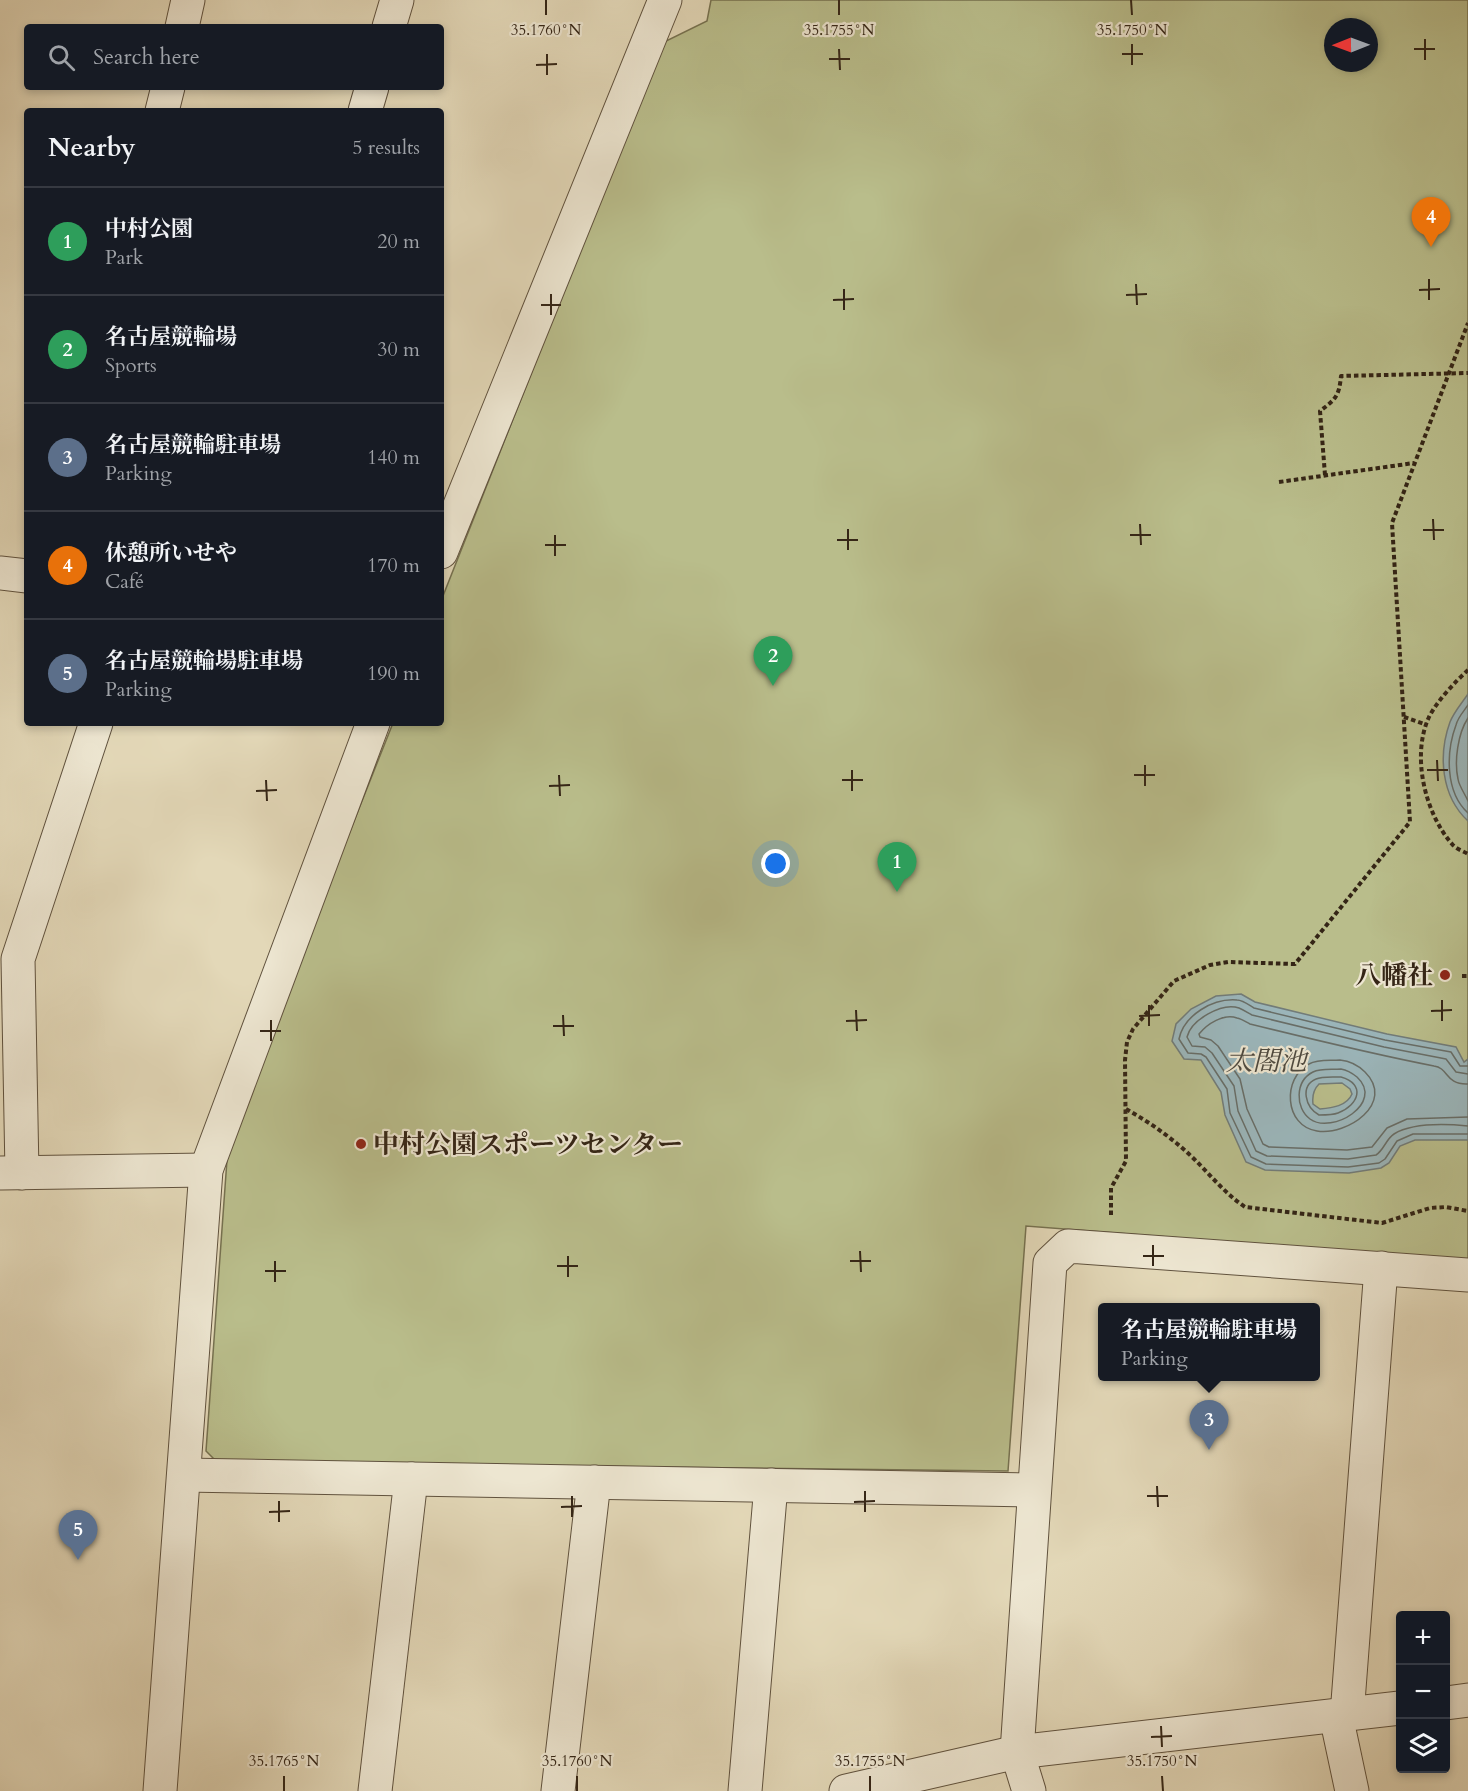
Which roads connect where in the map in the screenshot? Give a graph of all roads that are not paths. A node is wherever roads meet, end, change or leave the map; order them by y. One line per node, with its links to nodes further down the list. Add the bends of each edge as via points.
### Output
1 (188, 0): 4 (street)
2 (397, 0): 5 (street)
3 (665, 0): 10 (street)
4 (183, 24)
5 (390, 24)
6 (167, 90): 8 (street)
7 (371, 90): 9 (street)
8 (163, 108)
9 (366, 108)
10 (444, 545)
11 (0, 573): 12 (street)
12 (24, 576)
13 (95, 726): 16 (street, via 18,959)
14 (372, 726): 15 (street)
15 (206, 1170): 16 (street); 19 (street)
16 (11, 1173)
17 (1381, 1268): 18 (street); 23 (street, via 1068,1246 1050,1263); 27 (street)
18 (1468, 1275)
19 (184, 1475): 20 (street); 29 (street)
20 (411, 1479): 21 (street); 30 (street)
21 (594, 1482): 22 (street); 31 (street)
22 (771, 1485): 23 (street); 32 (street)
23 (1034, 1490): 28 (street)
24 (1468, 1700): 25 (street)
25 (1450, 1702)
26 (1396, 1709): 27 (street)
27 (1342, 1715): 28 (street); 35 (street)
28 (1017, 1752): 33 (street); 34 (street)
29 (160, 1791)
30 (375, 1791)
31 (558, 1791)
32 (745, 1791)
33 (846, 1791)
34 (1029, 1791)
35 (1352, 1791)

